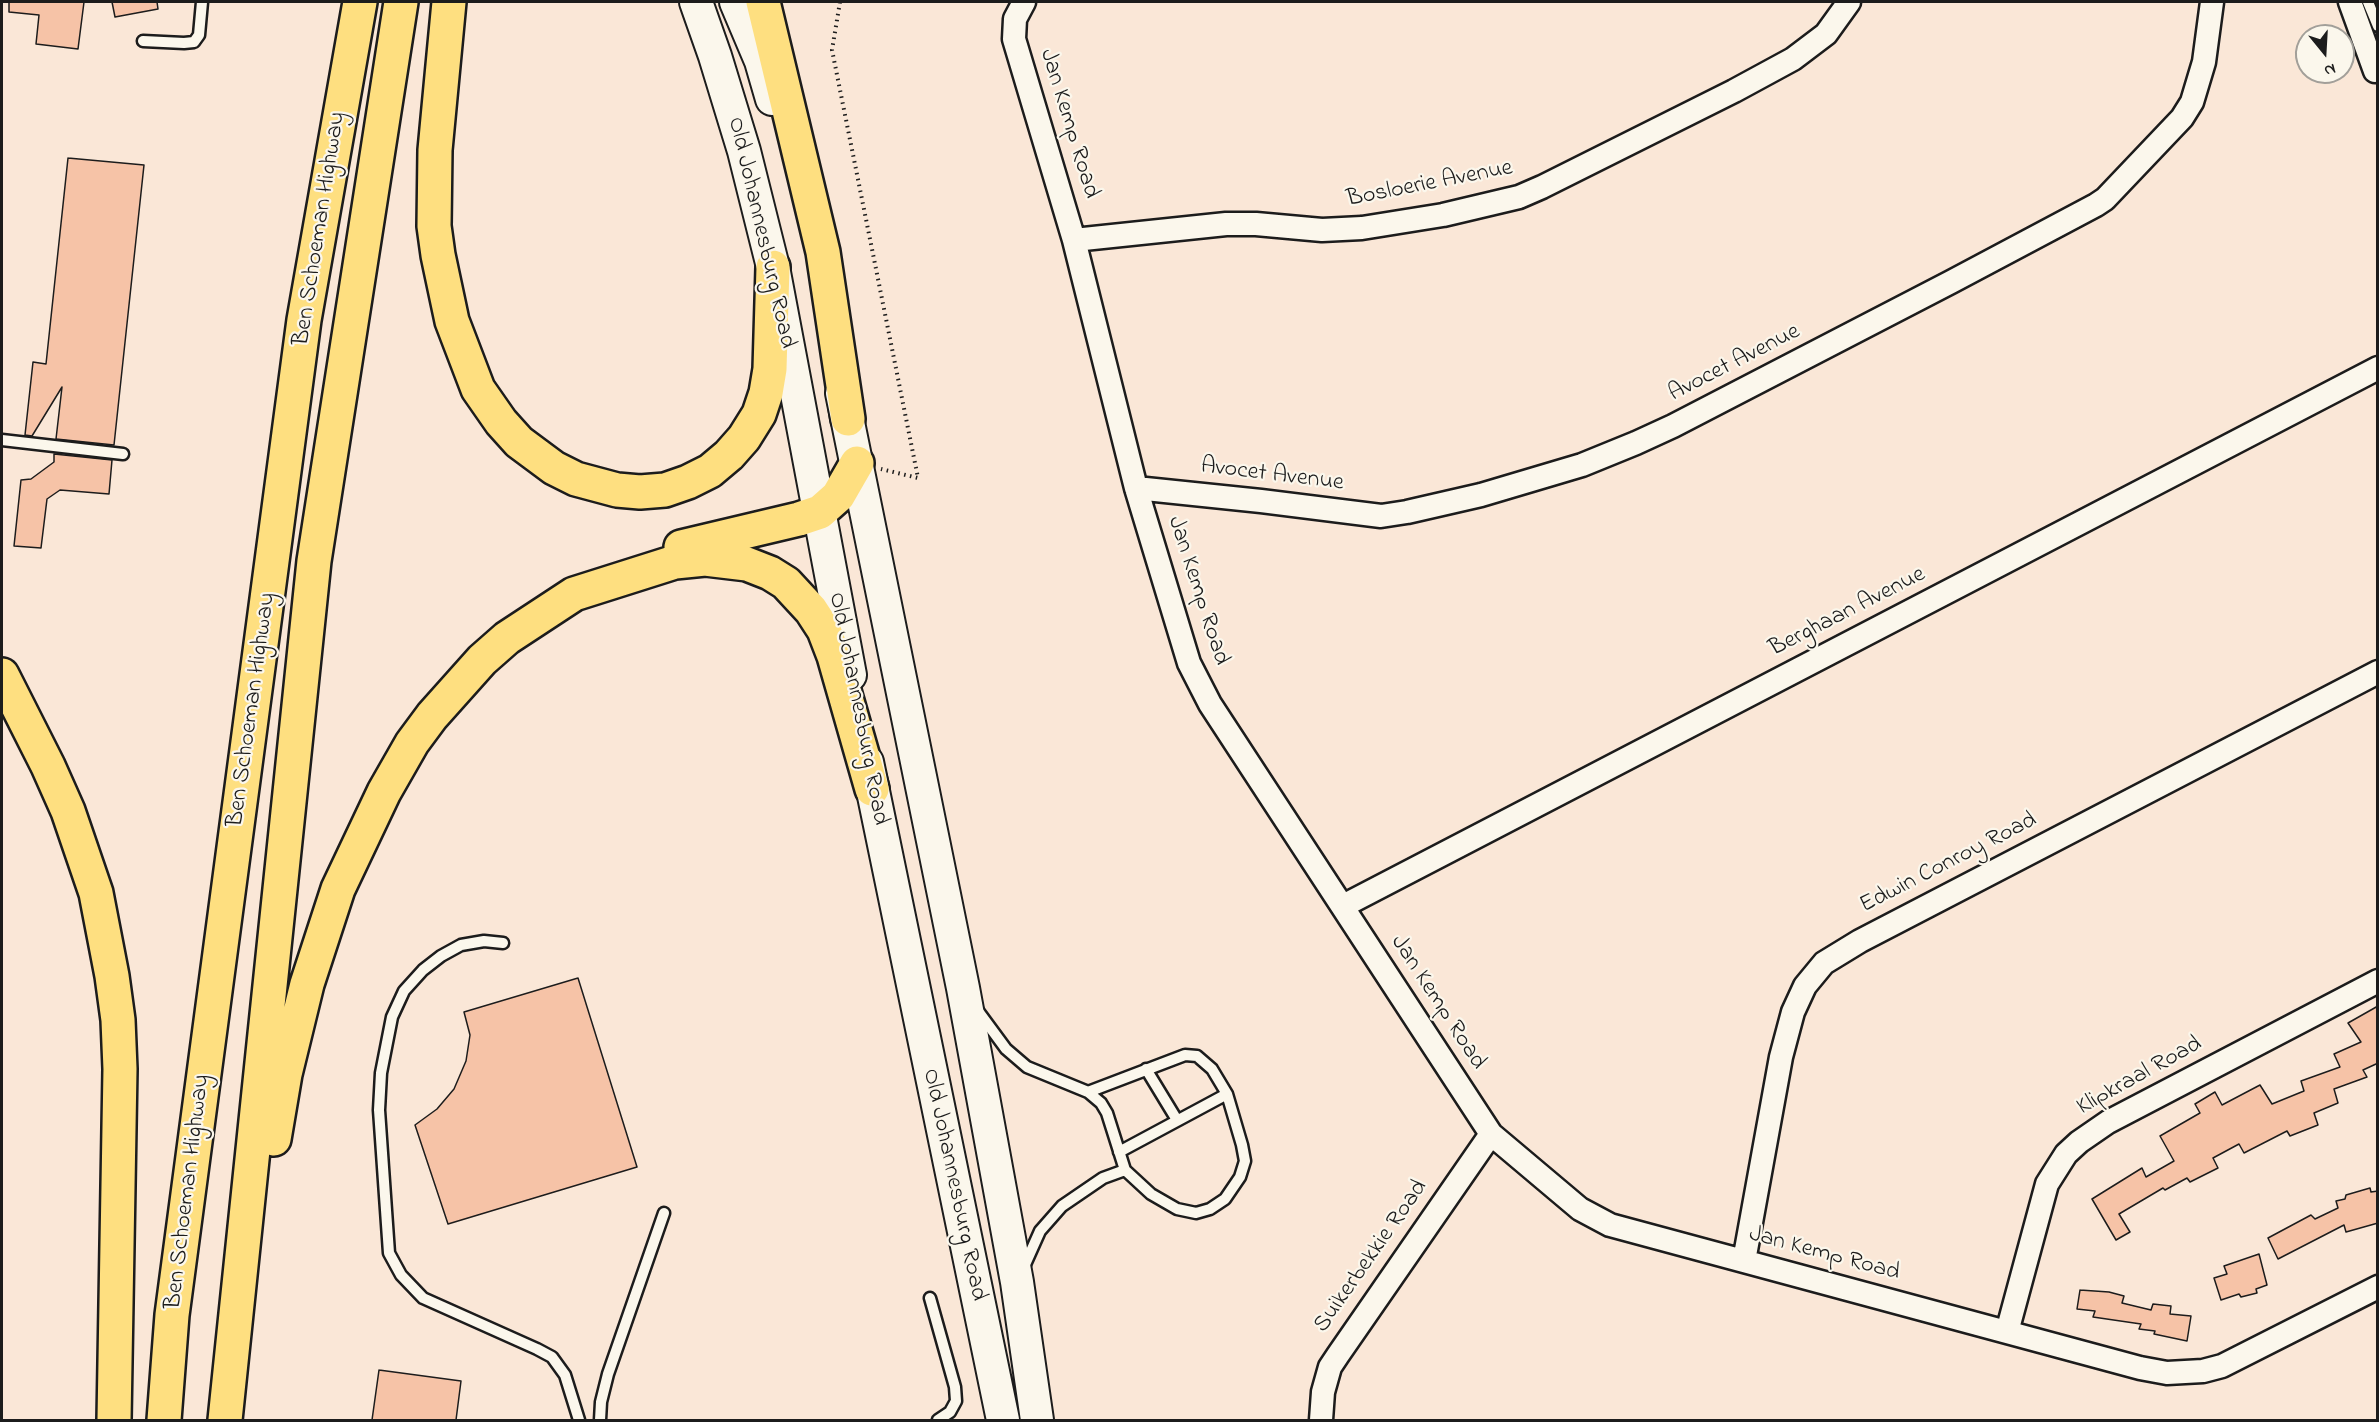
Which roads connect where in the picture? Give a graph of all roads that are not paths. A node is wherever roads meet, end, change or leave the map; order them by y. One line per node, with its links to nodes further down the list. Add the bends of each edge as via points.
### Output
1 (201, 2): 14 (lane, via 199,34 194,42)
2 (360, 2): 47 (highway, Ben Schoeman Highway, via 303,332 172,1315)
3 (401, 2): 48 (highway, Ben Schoeman Highway, via 314,561)
4 (449, 2): 17 (highway, via 434,170 438,255 452,321 478,389 526,448 576,479 617,490 665,490 710,471 744,438 766,393)
5 (696, 2): 17 (main road, Old Johannesburg Road, via 744,151)
6 (736, 2): 19 (main road, Old Johannesburg Road, via 778,118)
7 (763, 2): 19 (highway, via 823,252)
8 (1849, 2): 16 (street, Bosloerie Avenue, via 1826,34 1793,59 1519,196 1362,228 1322,230 1226,224)
9 (2212, 2): 23 (street, Avocet Avenue, via 2204,62 2192,102 2182,118 2096,206 1654,435 1582,465 1526,482 1381,516)
10 (2350, 2): 15 (street)
11 (2368, 2): 13 (lane)
12 (1021, 6): 16 (street, Jan Kemp Road, via 1015,19 1014,39)
13 (2377, 22)
14 (143, 41)
15 (2375, 71)
16 (1074, 240): 23 (street, Jan Kemp Road)
17 (773, 267): 24 (main road, Old Johannesburg Road)
18 (2378, 368): 29 (street, Berghaan Avenue)
19 (848, 419): 22 (main road, Old Johannesburg Road)
20 (2, 440): 21 (lane)
21 (123, 454)
22 (857, 463): 24 (highway, via 838,496); 32 (main road, Old Johannesburg Road)
23 (1136, 488): 29 (street, Jan Kemp Road, via 1199,686)
24 (820, 512): 25 (highway, via 639,560 600,577); 28 (main road, Old Johannesburg Road)
25 (574, 594): 28 (highway, via 675,562 705,559 747,564 786,583 824,630); 49 (highway, via 507,638 432,716 384,792 338,889 307,984 285,1074 260,1218)
26 (2378, 672): 41 (street, Edwin Conroy Road, via 1824,963 1805,986 1793,1012 1781,1057)
27 (2, 675): 46 (highway, via 68,811 96,893 112,976 120,1069)
28 (872, 789): 53 (main road, Old Johannesburg Road)
29 (1343, 906): 37 (street, Jan Kemp Road)
30 (503, 943): 50 (lane, via 461,945 441,956 404,991 392,1017 381,1073 379,1110 389,1253 401,1275 423,1298 552,1358 565,1375)
31 (2378, 981): 45 (street, Klipkraal Road, via 2108,1122 2066,1154 2048,1184)
32 (963, 988): 34 (lane, via 1014,1057 1041,1075); 42 (main road, Old Johannesburg Road)
33 (1146, 1069): 34 (lane); 35 (lane, via 1197,1056 1212,1069); 36 (lane)
34 (1088, 1092): 38 (lane, via 1107,1113)
35 (1227, 1094): 36 (lane); 39 (lane, via 1245,1161 1240,1177 1225,1199 1196,1213 1177,1209 1151,1194)
36 (1176, 1120): 38 (lane)
37 (1491, 1134): 41 (street, Jan Kemp Road, via 1594,1218); 55 (street, Suikerbekkie Road, via 1330,1367)
38 (1119, 1152): 39 (lane)
39 (1125, 1170): 42 (lane, via 1103,1178 1048,1219)
40 (664, 1213): 51 (lane, via 608,1374)
41 (1744, 1262): 45 (street, Jan Kemp Road)
42 (1017, 1282): 54 (main road, Old Johannesburg Road)
43 (2378, 1287): 45 (street, Jan Kemp Road, via 2242,1357 2203,1371 2167,1373 2140,1368)
44 (930, 1298): 52 (lane, via 956,1401 950,1412)
45 (2007, 1332)
46 (114, 1420)
47 (164, 1420)
48 (225, 1420)
49 (242, 1420)
50 (579, 1420)
51 (600, 1420)
52 (938, 1420)
53 (1003, 1420)
54 (1037, 1420)
55 (1321, 1420)

